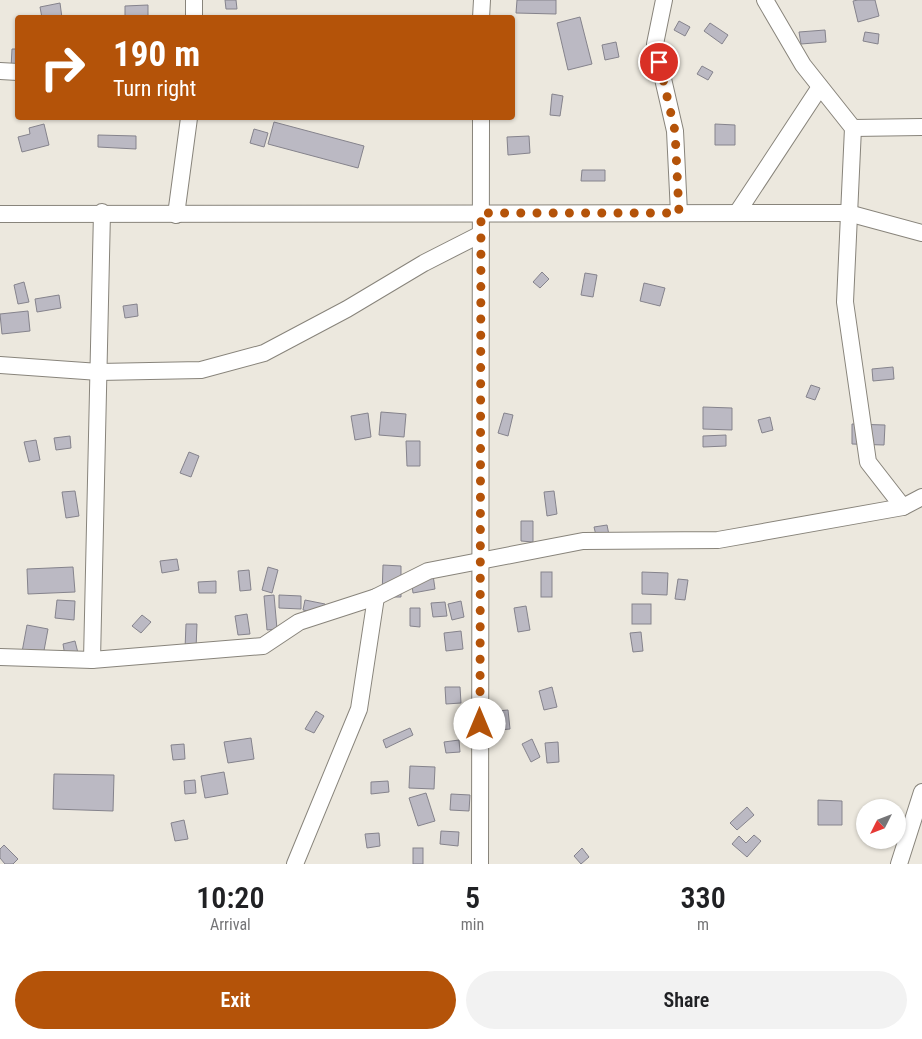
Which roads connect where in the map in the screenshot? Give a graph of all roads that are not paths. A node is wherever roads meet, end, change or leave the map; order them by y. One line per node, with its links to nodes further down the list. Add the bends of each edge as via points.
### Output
1 (194, 0): 5 (street)
2 (482, 0): 6 (street)
3 (664, 0): 16 (street, via 655,44 675,131)
4 (765, 0): 9 (street, via 803,65)
5 (194, 15)
6 (482, 15)
7 (0, 71): 8 (street)
8 (15, 72)
9 (820, 87): 13 (street); 17 (street)
10 (189, 120): 20 (street)
11 (481, 120): 15 (street)
12 (922, 127): 13 (street)
13 (853, 128): 19 (street)
14 (102, 212): 18 (street); 20 (street); 24 (street)
15 (481, 213): 16 (street); 20 (street); 22 (street)
16 (679, 213): 17 (street)
17 (737, 213): 19 (street)
18 (0, 214)
19 (848, 214): 21 (street); 26 (street, via 845,302 868,462)
20 (176, 215)
21 (922, 233)
22 (481, 234): 24 (street, via 424,262 348,309 264,352 201,370); 27 (street)
23 (0, 365): 24 (street)
24 (99, 372): 30 (street)
25 (922, 497): 26 (street)
26 (903, 507): 27 (street, via 718,540 583,541)
27 (480, 562): 28 (street, via 428,571); 33 (street)
28 (376, 597): 30 (street, via 299,622 262,646); 32 (street, via 359,709)
29 (0, 657): 30 (street)
30 (92, 660)
31 (922, 792): 34 (street)
32 (295, 864)
33 (480, 864)
34 (899, 864)

